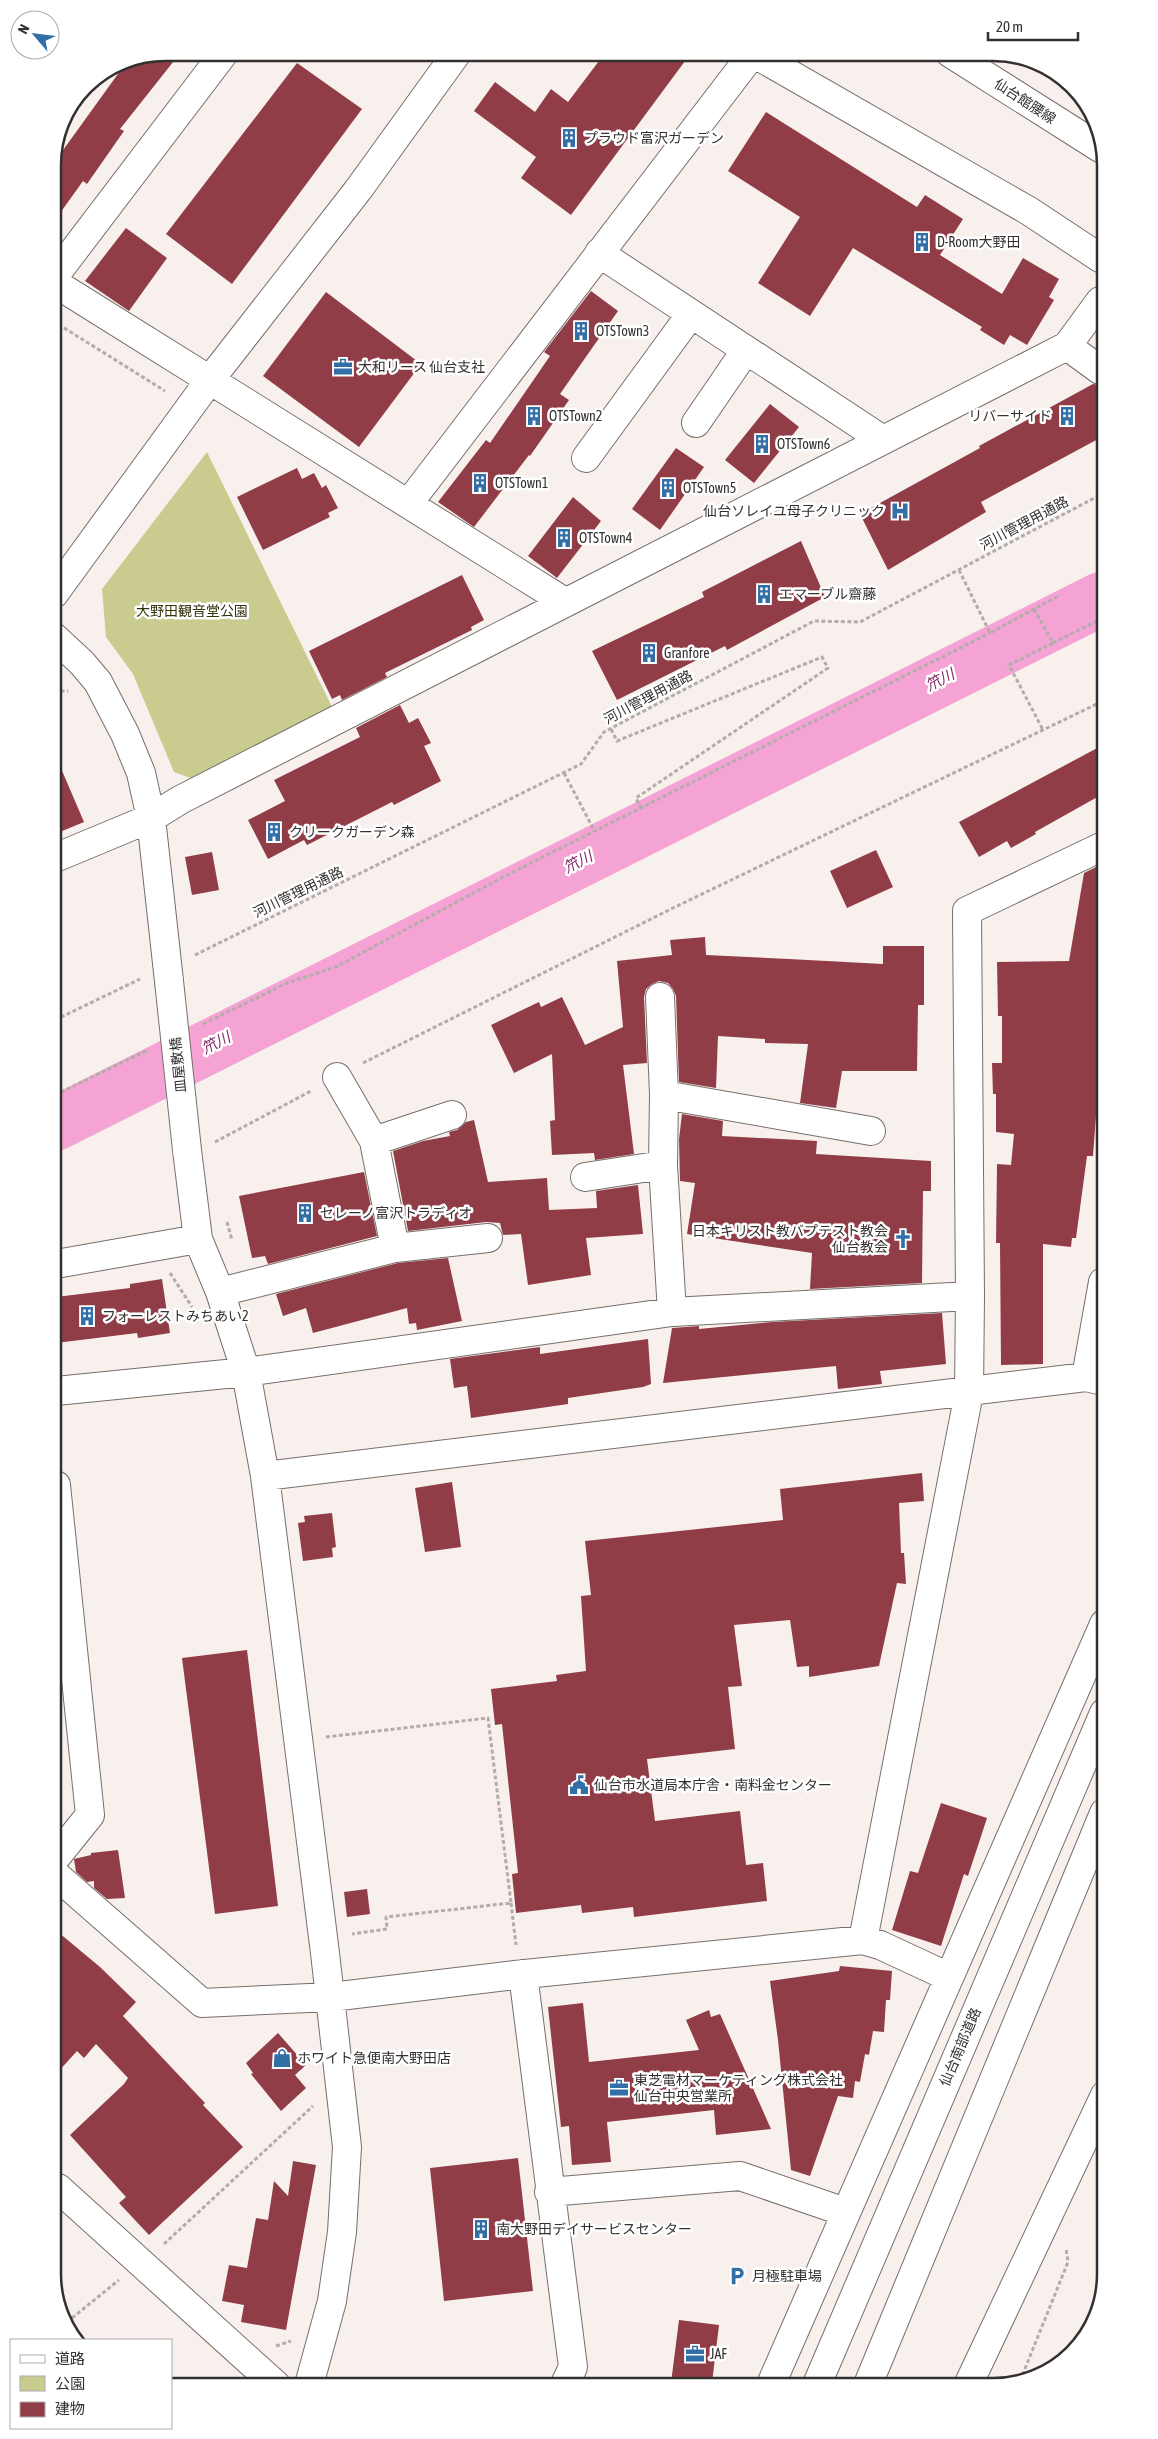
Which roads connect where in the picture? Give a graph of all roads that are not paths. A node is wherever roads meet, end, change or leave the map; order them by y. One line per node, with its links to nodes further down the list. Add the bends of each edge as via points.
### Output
1 (217, 61): 9 (main road)
2 (452, 61): 16 (main road, via 358,190)
3 (747, 61): 7 (main road)
4 (767, 61): 8 (main road, via 1029,211)
5 (963, 61): 6 (main road, 仙台館腰線)
6 (1095, 145)
7 (599, 253): 12 (main road); 20 (main road)
8 (1097, 256)
9 (61, 267)
10 (61, 287): 16 (main road)
11 (1097, 305): 13 (main road)
12 (691, 314): 14 (main road); 19 (main road)
13 (1067, 346): 15 (main road); 18 (main road)
14 (746, 350): 17 (main road); 18 (main road)
15 (1097, 368)
16 (209, 381): 20 (main road); 21 (main road)
17 (696, 423)
18 (883, 440): 22 (main road)
19 (586, 458)
20 (408, 504): 22 (main road)
21 (61, 584)
22 (565, 602): 24 (main road, via 180,800)
23 (61, 644): 24 (main road, 皿屋敷橋, via 98,682 125,734 141,773)
24 (151, 818): 26 (main road); 36 (main road, 皿屋敷橋, bridge, via 158,978 199,1147)
25 (1097, 849): 40 (main road, via 967,911)
26 (61, 856)
27 (660, 996): 29 (main road)
28 (337, 1077): 32 (main road)
29 (664, 1095): 31 (main road); 33 (main road)
30 (452, 1115): 32 (main road)
31 (871, 1131)
32 (374, 1141): 37 (main road)
33 (663, 1165): 34 (main road); 41 (main road)
34 (585, 1177)
35 (488, 1238): 37 (main road)
36 (198, 1239): 38 (main road); 39 (main road, 皿屋敷橋)
37 (394, 1248): 39 (main road)
38 (61, 1263)
39 (220, 1292): 43 (main road, 皿屋敷橋)
40 (970, 1296): 41 (main road); 46 (main road)
41 (672, 1312): 43 (main road)
42 (1097, 1347): 44 (main road)
43 (246, 1372): 45 (main road); 47 (main road, 皿屋敷橋)
44 (1094, 1379): 46 (main road)
45 (61, 1390)
46 (969, 1393): 47 (main road); 54 (main road)
47 (265, 1476): 57 (main road, 皿屋敷橋)
48 (61, 1534): 52 (main road, via 90,1815)
49 (1097, 1640): 56 (main road)
50 (1097, 1729): 66 (main road, 仙台南部道路)
51 (1097, 1830): 67 (main road)
52 (61, 1851)
53 (61, 1880): 57 (main road, via 202,2003)
54 (863, 1940): 55 (main road); 56 (main road)
55 (523, 1974): 57 (main road); 60 (main road)
56 (949, 1977): 61 (main road)
57 (330, 1997): 63 (main road, 皿屋敷橋, via 346,2157 342,2232 332,2301)
58 (1097, 2112): 68 (main road)
59 (61, 2191): 62 (main road)
60 (549, 2192): 61 (main road, via 740,2176); 64 (main road, via 573,2367)
61 (845, 2212): 65 (main road)
62 (267, 2378)
63 (311, 2378)
64 (568, 2378)
65 (774, 2378)
66 (820, 2378)
67 (871, 2378)
68 (971, 2378)

